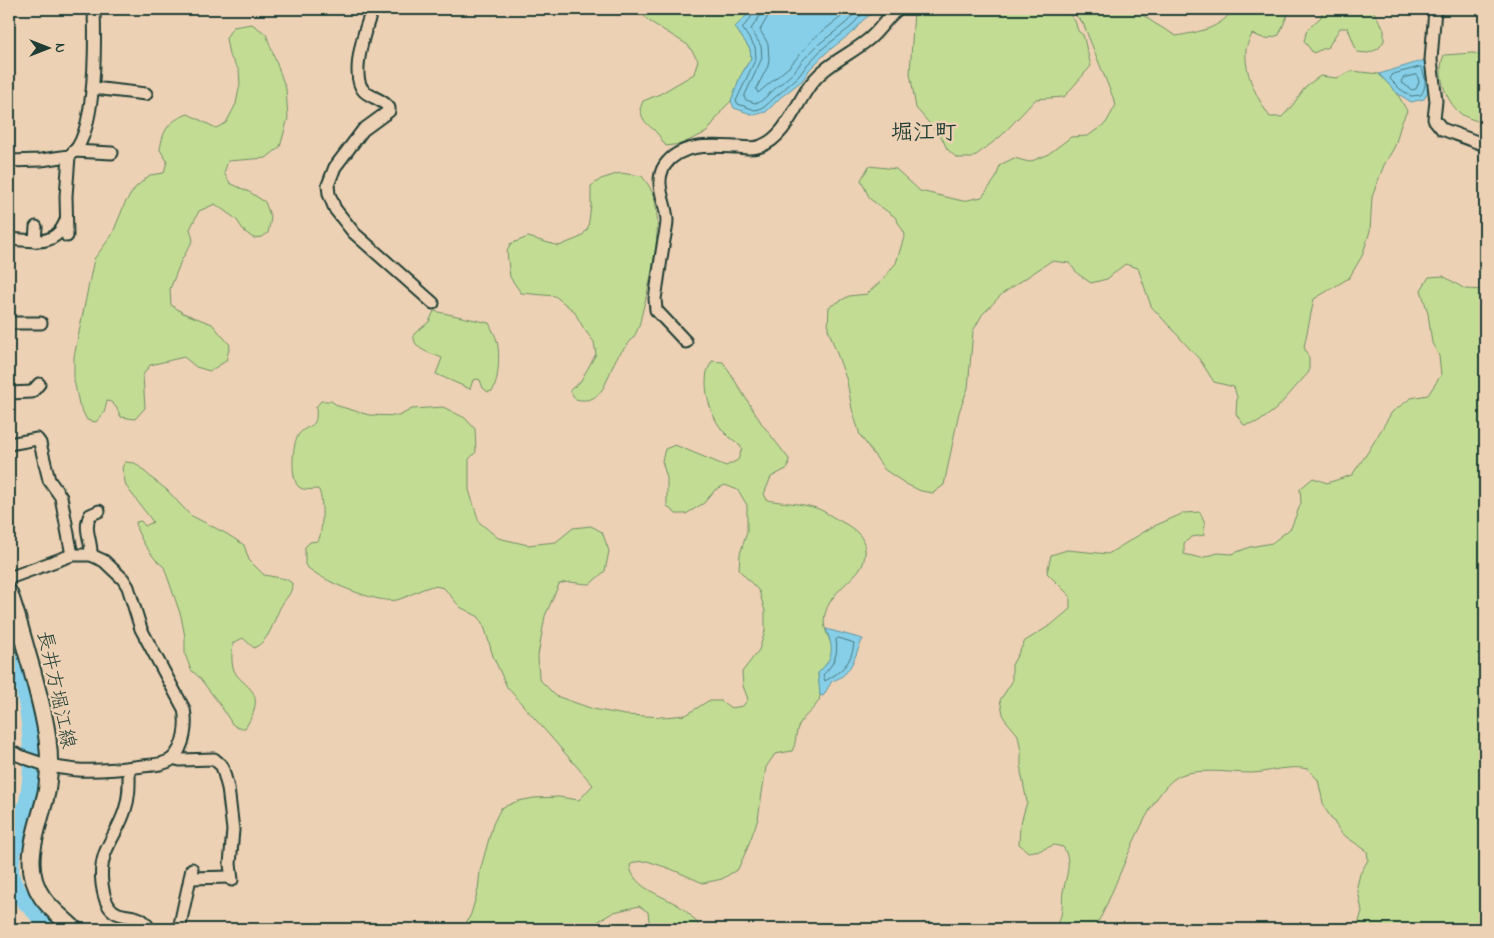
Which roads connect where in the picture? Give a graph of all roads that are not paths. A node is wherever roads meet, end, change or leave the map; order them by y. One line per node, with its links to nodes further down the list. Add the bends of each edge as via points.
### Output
1 (94, 9): 5 (street)
2 (373, 9): 16 (street, via 362,37 358,76 364,91 385,103 389,111 363,130 335,167 328,185 329,194 335,209 354,233)
3 (898, 9): 19 (street, via 870,38 817,76 772,140 750,148 696,147 682,150 664,166 660,187 667,223 656,310)
4 (1435, 9): 7 (street, via 1431,60 1436,101 1434,119 1442,129)
5 (93, 88): 6 (street); 9 (street, via 90,111)
6 (146, 94)
7 (1485, 145)
8 (112, 153): 9 (street)
9 (71, 154): 10 (street); 11 (street)
10 (9, 162)
11 (67, 218): 13 (street); 15 (street, via 63,228 52,238)
12 (36, 227): 15 (street)
13 (67, 236)
14 (9, 239): 15 (street)
15 (35, 241)
16 (433, 303)
17 (9, 323): 18 (street)
18 (42, 323)
19 (686, 342)
20 (39, 384): 21 (street, via 32,392)
21 (9, 393)
22 (9, 444): 24 (street, via 37,439 40,443 49,480 61,497)
23 (99, 511): 25 (street, via 90,516 87,526)
24 (72, 555): 25 (street); 26 (street)
25 (91, 555): 29 (street, via 104,561 123,579 148,644 184,709 184,733)
26 (9, 578)
27 (9, 593): 30 (main road, 長井方堀江線, via 48,742)
28 (9, 751): 30 (street)
29 (173, 758): 31 (street, via 166,763); 34 (street, via 214,760 222,766 233,830 231,879 191,873)
30 (44, 766): 31 (street, via 79,771); 32 (main road, 長井方堀江線, via 47,790 31,849 31,866 42,897)
31 (129, 768): 33 (street, via 126,807 103,856 102,881 110,909 123,916 142,919)
32 (74, 929)
33 (148, 929)
34 (179, 929)

